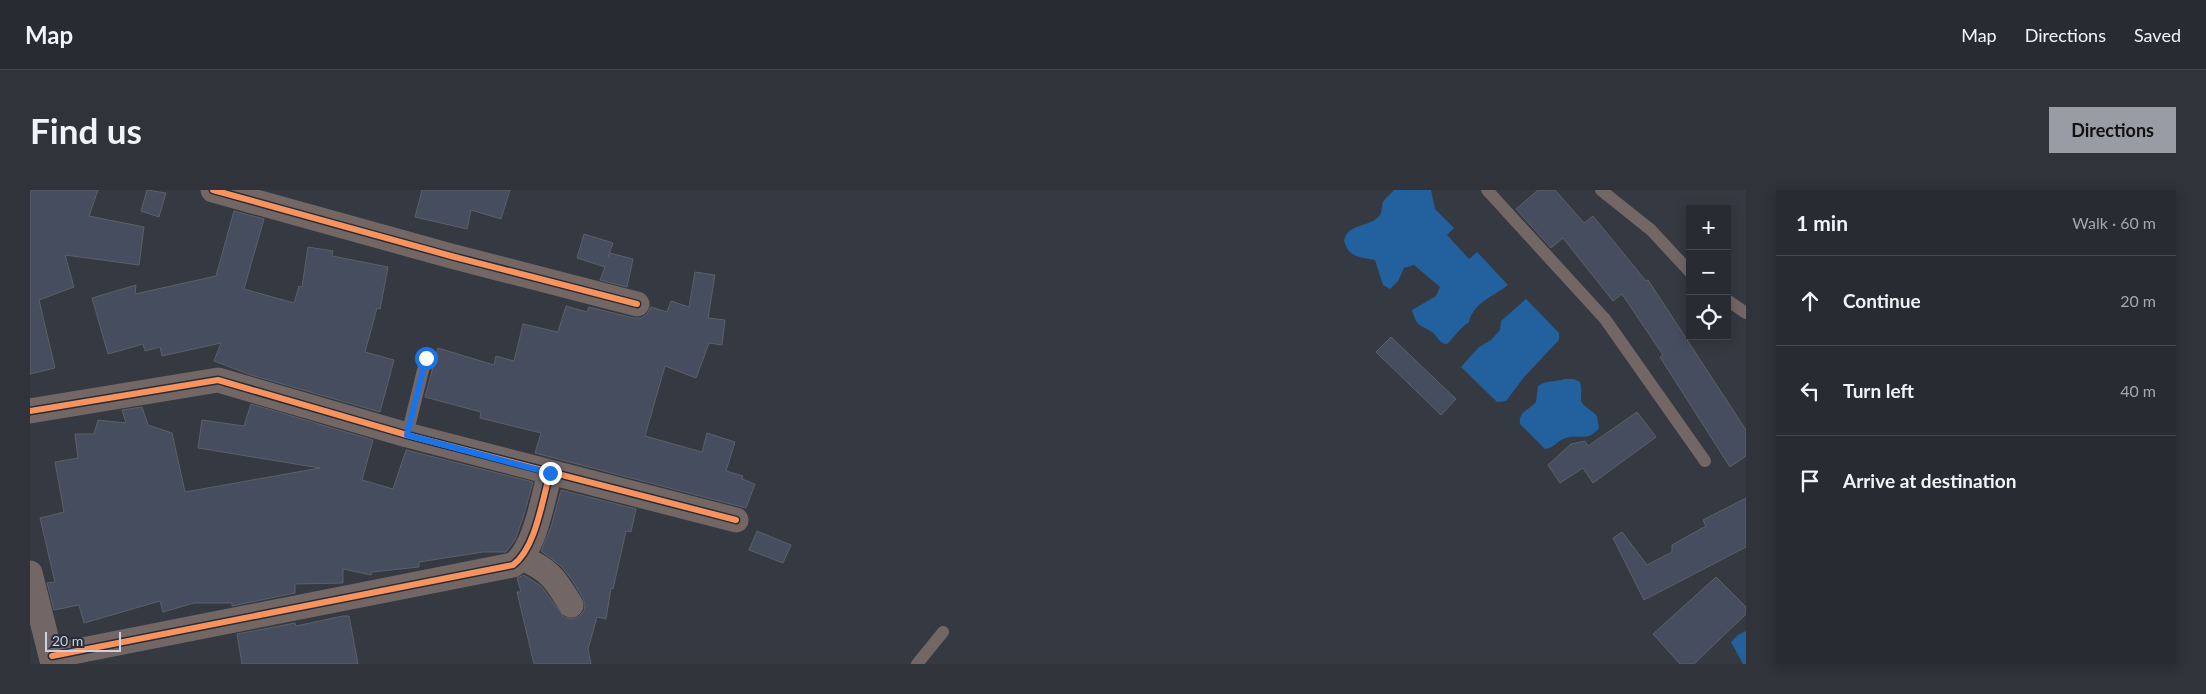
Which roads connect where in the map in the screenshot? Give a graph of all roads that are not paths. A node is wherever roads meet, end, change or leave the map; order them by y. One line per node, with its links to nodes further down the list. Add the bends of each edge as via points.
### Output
1 (1488, 190): 11 (lane, via 1605,318)
2 (1601, 190): 4 (lane, via 1652,230)
3 (220, 191): 6 (street)
4 (1686, 268)
5 (1731, 303): 7 (lane)
6 (637, 304)
7 (1746, 313)
8 (426, 358): 10 (lane)
9 (30, 411): 10 (street, via 218,380)
10 (407, 435): 12 (street)
11 (1704, 461)
12 (550, 473): 13 (street); 14 (street, via 532,538)
13 (736, 520)
14 (522, 558): 16 (street, via 541,566 555,579); 18 (street, via 513,564 487,570)
15 (30, 573): 18 (street)
16 (571, 605)
17 (943, 632): 19 (lane)
18 (53, 660)
19 (917, 664)

